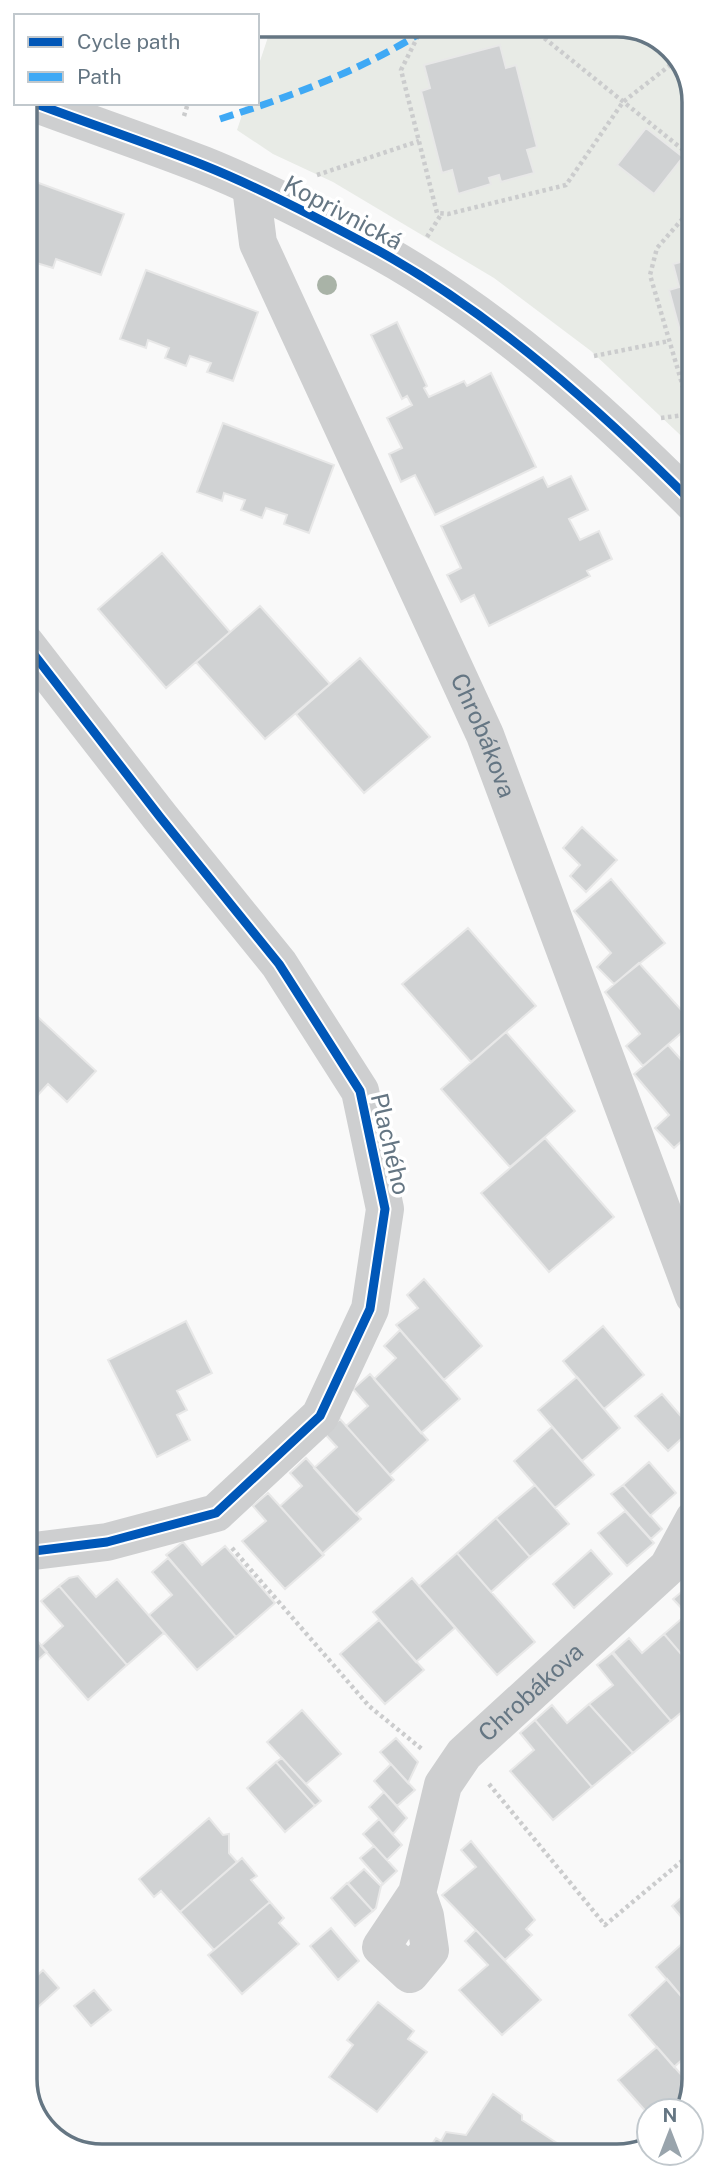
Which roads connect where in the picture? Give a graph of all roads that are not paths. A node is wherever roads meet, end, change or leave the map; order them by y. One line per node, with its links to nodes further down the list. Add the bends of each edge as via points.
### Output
1 (39, 105): 2 (street, Koprivnická)
2 (251, 187): 3 (street, Koprivnická, via 370,247 440,289 587,404); 5 (street, Chrobákova, via 258,243 485,735)
3 (682, 494)
4 (37, 658): 7 (street, Plachého, via 279,964 360,1091 385,1209 370,1309 320,1416 216,1513 107,1542)
5 (682, 1264)
6 (682, 1541): 8 (street, Chrobákova, via 668,1567 457,1763 443,1785)
7 (37, 1551)
8 (417, 1894)

